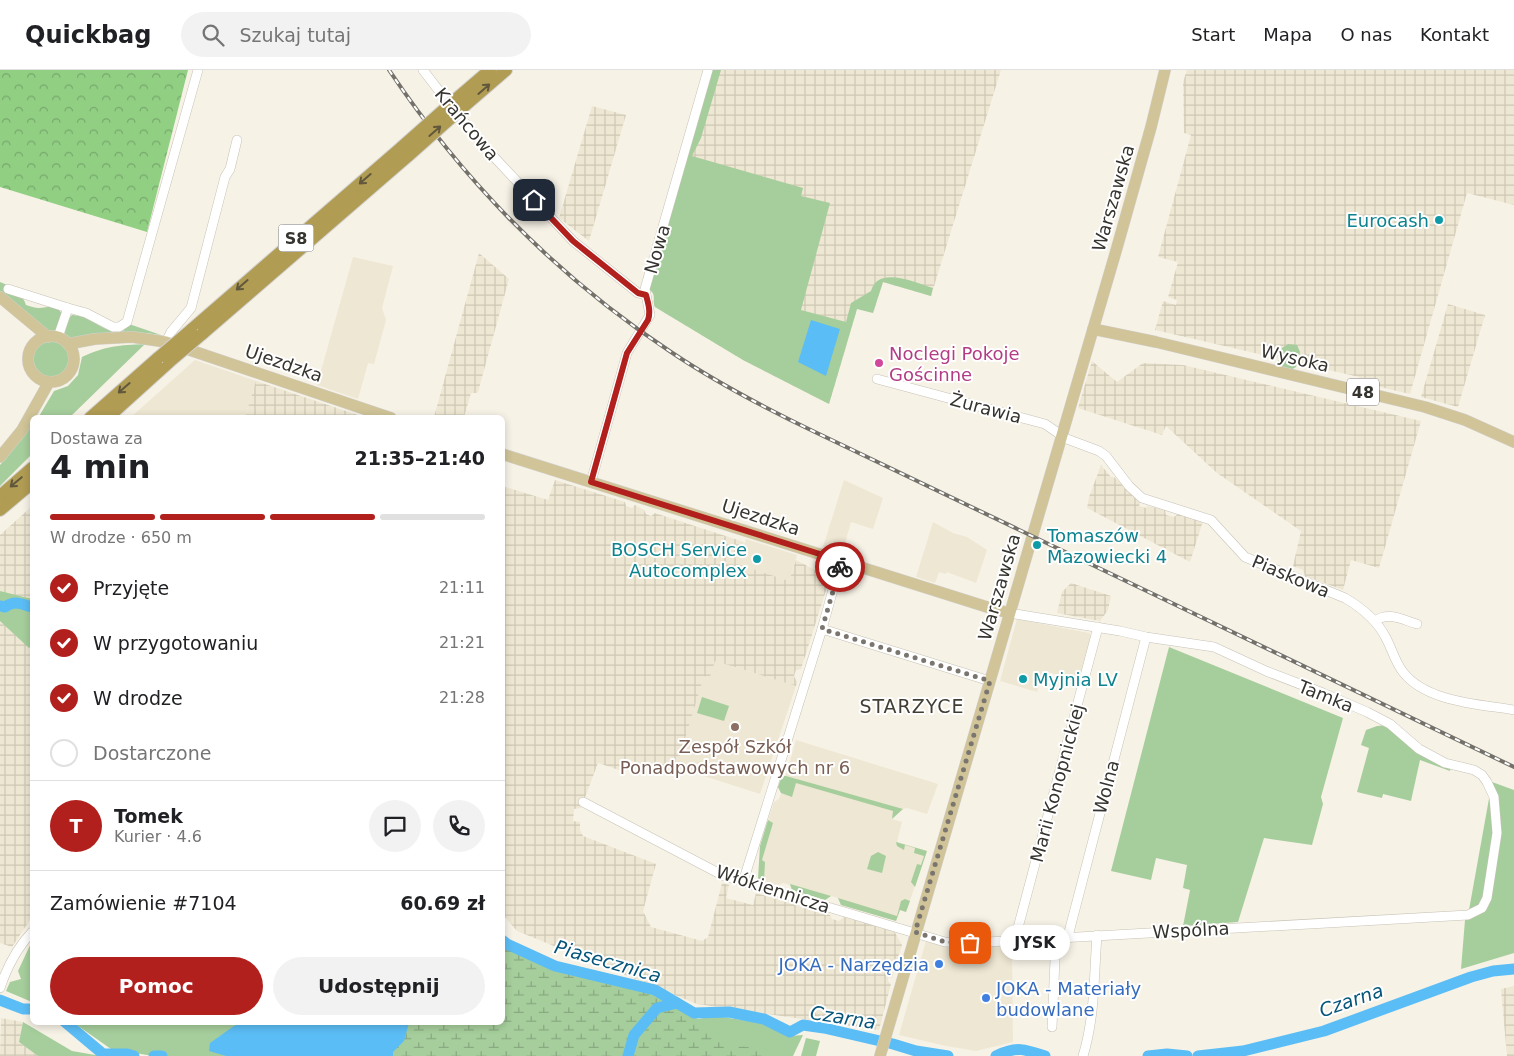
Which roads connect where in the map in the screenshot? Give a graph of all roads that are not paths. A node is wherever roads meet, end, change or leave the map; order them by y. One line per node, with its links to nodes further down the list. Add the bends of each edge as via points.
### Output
1 (198, 70): 13 (street, via 130,317 123,325 113,327)
2 (423, 70): 12 (street, Krańcowa, via 494,158 573,241 638,293)
3 (490, 70): 8 (highway, S8)
4 (506, 70): 8 (highway, S8, one-way to 4)
5 (708, 70): 12 (street, Nowa, via 645,289)
6 (1165, 70): 9 (main road, Warszawska)
7 (1172, 70): 9 (main road, Warszawska)
8 (459, 104): 21 (highway, S8, bridge)
9 (1151, 127): 15 (main road, Warszawska)
10 (237, 140): 18 (street, via 191,308)
11 (4, 293): 13 (street); 14 (main road)
12 (646, 295): 32 (street, Nowa, via 650,315 627,353)
13 (68, 308): 17 (street)
14 (15, 309): 17 (main road); 19 (main road)
15 (1093, 329): 27 (main road, Warszawska); 28 (main road, Wysoka / 48, via 1425,407 1465,420)
16 (118, 338): 17 (main road, Ujezdzka); 18 (main road, Ujezdzka); 20 (main road, Ujezdzka)
17 (58, 339): 19 (main road); 20 (main road)
18 (166, 342): 26 (main road, Ujezdzka)
19 (35, 343): 23 (main road, via 28,362)
20 (74, 355): 23 (main road, via 68,374 60,380)
21 (164, 360): 24 (highway, S8, one-way to 24); 25 (highway, S8)
22 (877, 379): 27 (street, Żurawia, via 1046,424)
23 (44, 380): 30 (main road, via 28,419)
24 (94, 415)
25 (110, 415)
26 (382, 415)
27 (1062, 437): 37 (main road, Warszawska); 38 (street, Piaskowa, via 1100,451 1142,498 1211,520 1245,558 1345,598)
28 (1514, 442)
29 (505, 455): 32 (main road, Ujezdzka)
30 (0, 457)
31 (30, 470): 34 (highway, one-way to 34)
32 (591, 482): 36 (main road, Ujezdzka)
33 (30, 485): 35 (highway)
34 (0, 496)
35 (0, 510)
36 (842, 561): 37 (main road, Ujezdzka); 41 (street)
37 (1009, 613): 40 (street, Tamka); 43 (main road, Warszawska)
38 (1375, 621): 39 (street, via 1387,616); 44 (street, Piaskowa, via 1402,672 1423,689 1439,696)
39 (1417, 624)
40 (1098, 627): 42 (street, Tamka); 53 (street, Marii Konopnickiej)
41 (822, 629): 43 (street); 46 (street)
42 (1146, 637): 47 (street, Tamka, via 1214,648 1366,712 1390,724 1419,749 1445,763 1482,775 1494,797 1497,833 1487,898 1482,908); 51 (street, Wolna)
43 (990, 681): 48 (main road, Warszawska)
44 (1514, 710)
45 (584, 802): 46 (street, Włókiennicza, via 724,876)
46 (742, 882): 48 (street, Włókiennicza)
47 (1468, 915): 50 (street, Wspólna)
48 (915, 932): 53 (street, Wspólna, via 945,942); 56 (main road, Warszawska)
49 (30, 934): 54 (street, via 10,963)
50 (1097, 934): 51 (street, Wspólna); 57 (street, via 1089,1038)
51 (1068, 936): 52 (street, Wspólna)
52 (1056, 937): 53 (street, Wspólna); 55 (street)
53 (1015, 940)
54 (0, 988)
55 (1052, 1027)
56 (881, 1053)
57 (1084, 1056)

